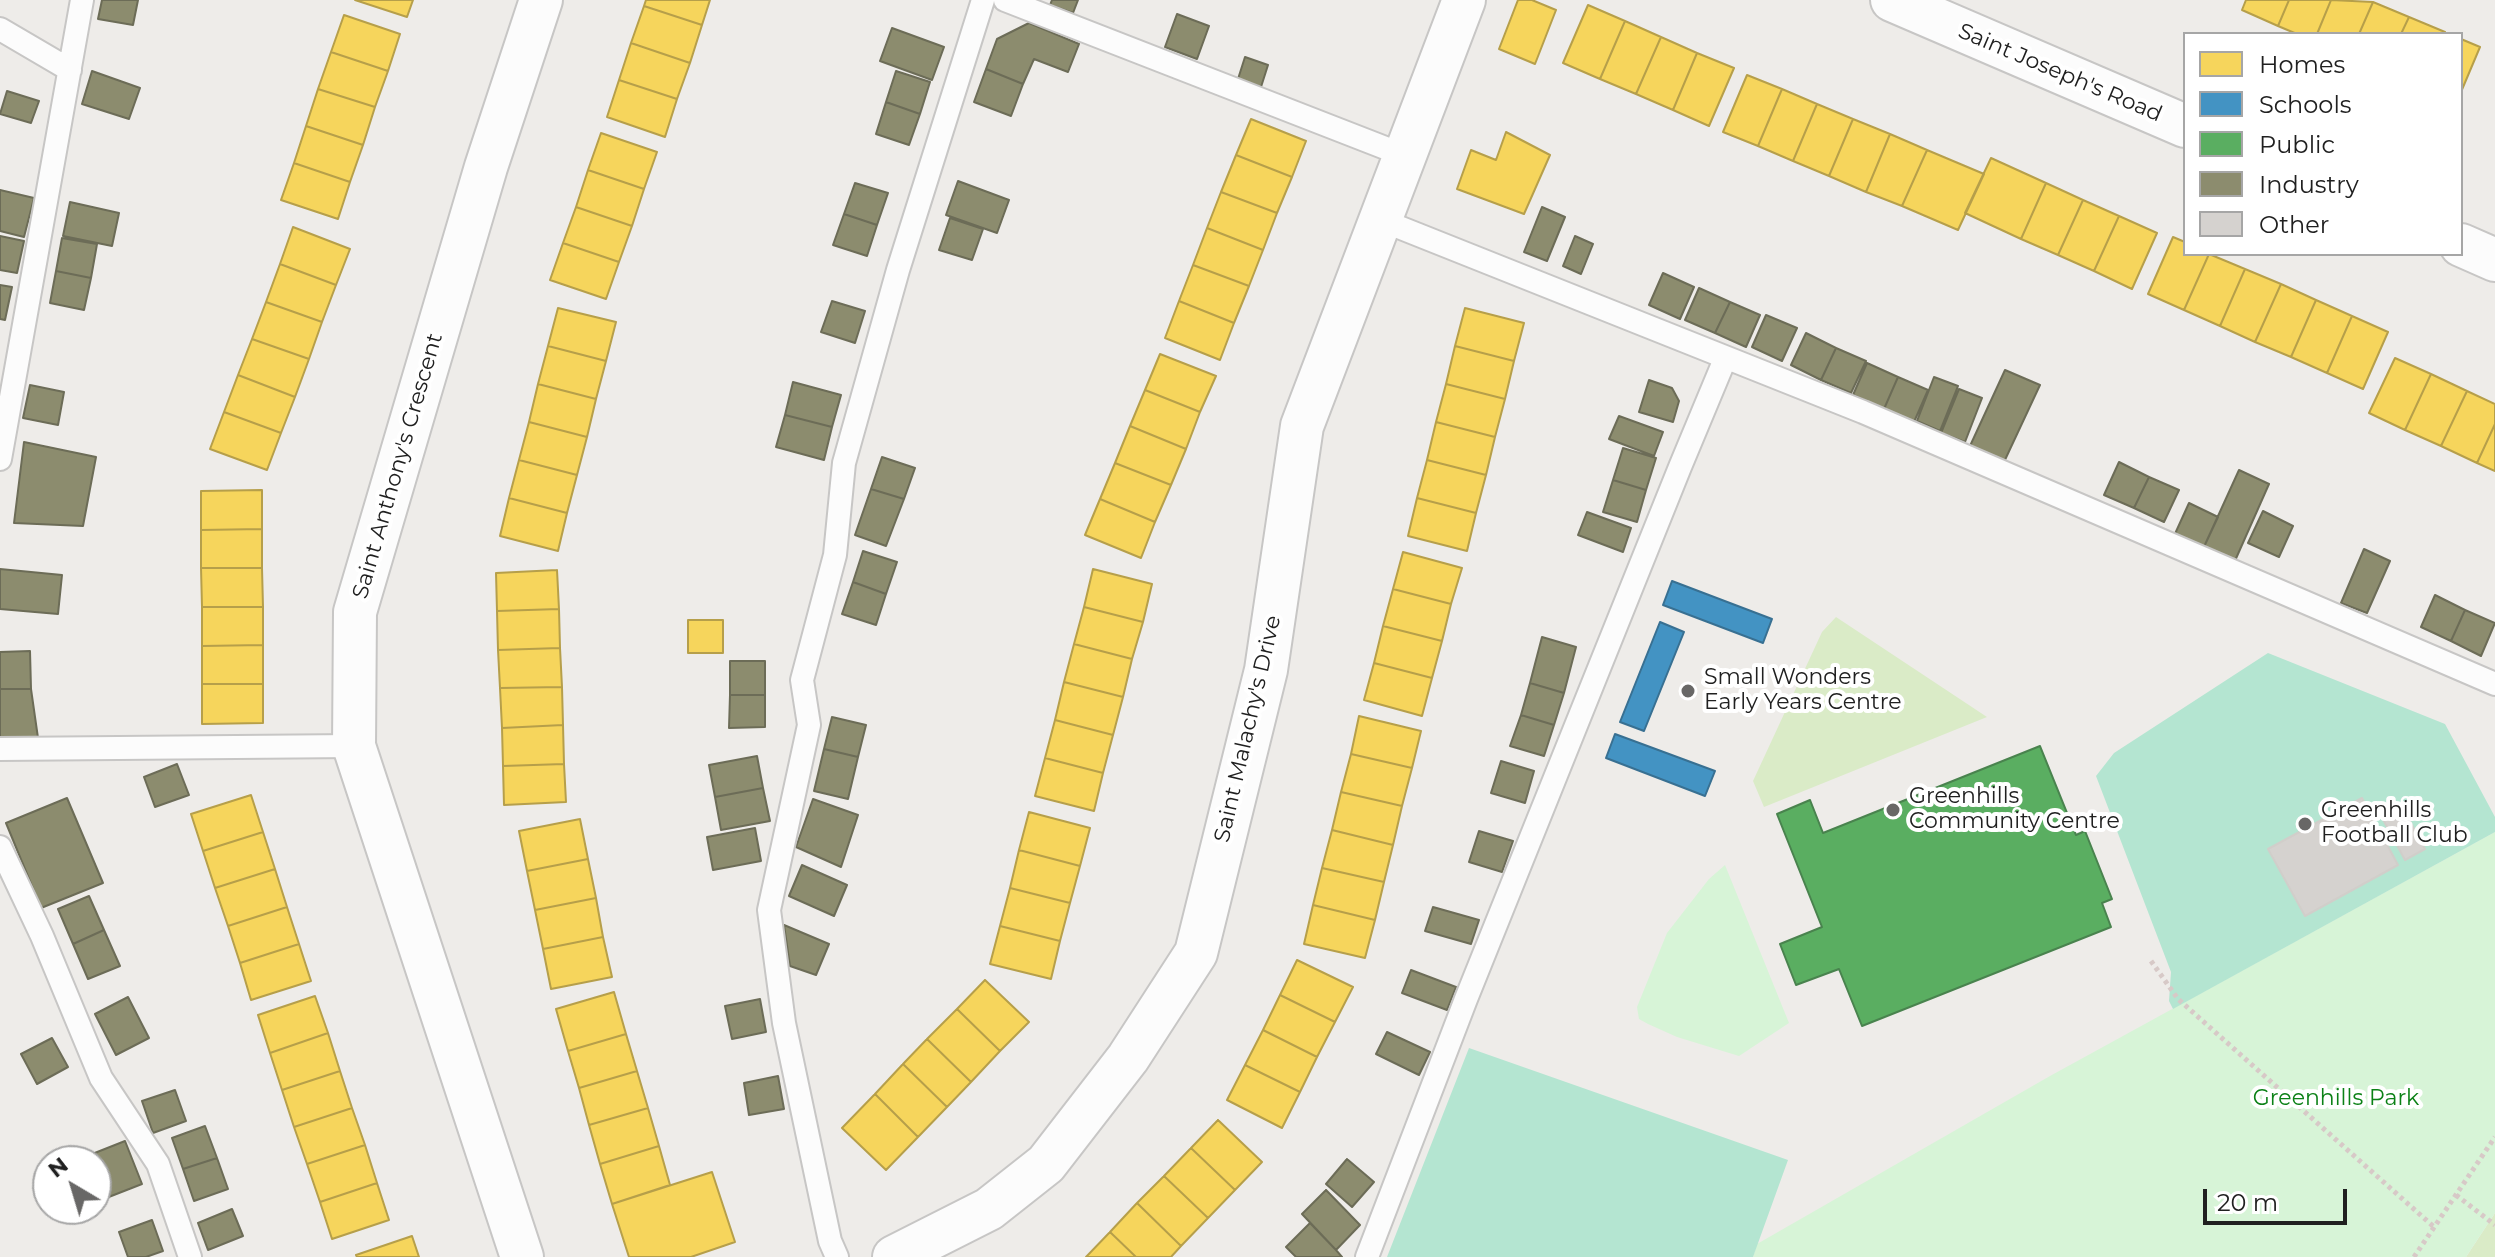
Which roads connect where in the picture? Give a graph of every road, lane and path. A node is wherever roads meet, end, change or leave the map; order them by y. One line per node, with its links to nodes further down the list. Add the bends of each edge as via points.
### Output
1 (82, 0): 8 (lane)
2 (541, 0): 17 (street, Saint Anthony's Crescent, via 486,167 355,612)
3 (983, 0): 27 (lane, via 844,463 835,555 802,680 809,725 769,910 784,1023)
4 (1005, 0): 10 (lane)
5 (1464, 0): 10 (street, Saint Malachy's Drive)
6 (1892, 0): 9 (street, Saint Joseph's Road)
7 (0, 29): 8 (lane)
8 (70, 70): 15 (lane)
9 (2183, 125)
10 (1406, 156): 11 (street, Saint Malachy's Drive)
11 (1381, 220): 14 (lane); 28 (street, Saint Malachy's Drive, via 1302,426 1266,670 1196,953 1128,1058 1046,1164 989,1209)
12 (2463, 246): 13 (street)
13 (2495, 260)
14 (1725, 359): 16 (lane, via 1863,412); 29 (lane)
15 (0, 459)
16 (2495, 684)
17 (354, 746): 18 (lane); 26 (street, Saint Anthony's Crescent)
18 (0, 749)
19 (0, 847): 25 (lane, via 101,1078 158,1164)
20 (2151, 961): 24 (path, via 2178,999)
21 (2495, 1137): 22 (path)
22 (2456, 1195): 23 (path); 24 (path)
23 (2495, 1225)
24 (2434, 1227): 30 (path)
25 (190, 1257)
26 (522, 1257)
27 (837, 1257)
28 (894, 1257)
29 (1367, 1257)
30 (2414, 1257)

